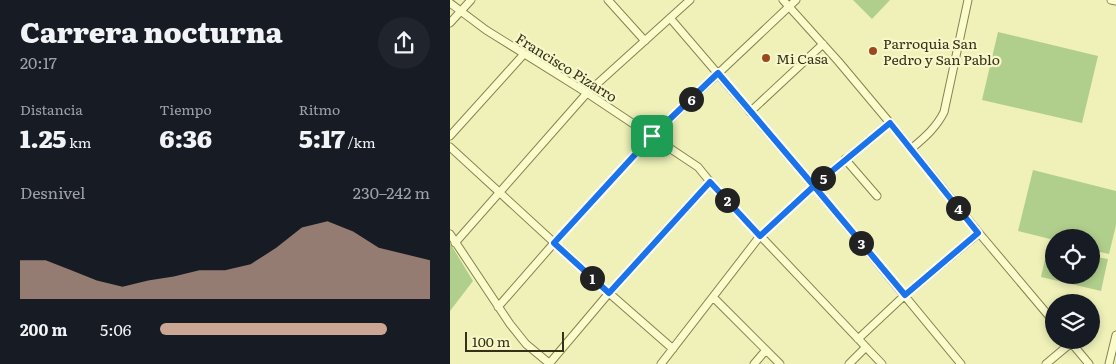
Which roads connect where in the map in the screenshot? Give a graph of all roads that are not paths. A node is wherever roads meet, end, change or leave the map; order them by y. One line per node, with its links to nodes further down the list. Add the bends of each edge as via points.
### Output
1 (471, 0): 11 (street)
2 (608, 0): 14 (street)
3 (690, 0): 12 (street)
4 (783, 0): 10 (street)
5 (796, 0): 10 (street)
6 (968, 0): 24 (street, via 944,112 934,128)
7 (1111, 0): 8 (street)
8 (1116, 1)
9 (450, 3): 11 (street, Francisco Pizarro)
10 (789, 7): 15 (street); 17 (street)
11 (460, 11): 13 (street); 16 (street, Francisco Pizarro)
12 (670, 18): 14 (street); 17 (street)
13 (450, 23)
14 (644, 40): 18 (street)
15 (822, 44): 19 (street); 20 (street)
16 (524, 54): 18 (street, Francisco Pizarro); 21 (street)
17 (718, 73): 19 (street); 22 (street)
18 (587, 93): 22 (street, Francisco Pizarro); 28 (street)
19 (750, 112): 27 (street)
20 (890, 123): 24 (street); 25 (street)
21 (450, 136)
22 (652, 136): 26 (street, Francisco Pizarro, via 698,167); 34 (street)
23 (450, 147): 28 (street)
24 (911, 149): 30 (street)
25 (845, 160): 27 (street); 29 (street)
26 (710, 182): 32 (street, Francisco Pizarro); 35 (street)
27 (814, 186): 32 (street); 36 (street)
28 (499, 192): 33 (street); 34 (street)
29 (876, 196)
30 (978, 233): 36 (street); 39 (street)
31 (450, 234): 33 (street)
32 (760, 236): 37 (street); 41 (street, Francisco Pizarro)
33 (455, 243): 38 (street)
34 (554, 243): 35 (street); 38 (street)
35 (609, 293): 43 (street); 47 (street)
36 (905, 295): 41 (street); 53 (street)
37 (713, 297): 43 (street); 46 (street)
38 (498, 307): 47 (street, via 526,344)
39 (1045, 311)
40 (1116, 335): 56 (street)
41 (858, 339): 42 (street, Francisco Pizarro)
42 (866, 347): 51 (street); 52 (street, Francisco Pizarro)
43 (673, 349): 48 (street)
44 (1062, 349): 54 (street)
45 (1077, 349): 55 (street)
46 (766, 350): 49 (street); 50 (street)
47 (550, 364)
48 (661, 364)
49 (754, 364)
50 (780, 364)
51 (848, 364)
52 (882, 364)
53 (961, 364)
54 (1046, 364)
55 (1089, 364)
56 (1109, 364)

